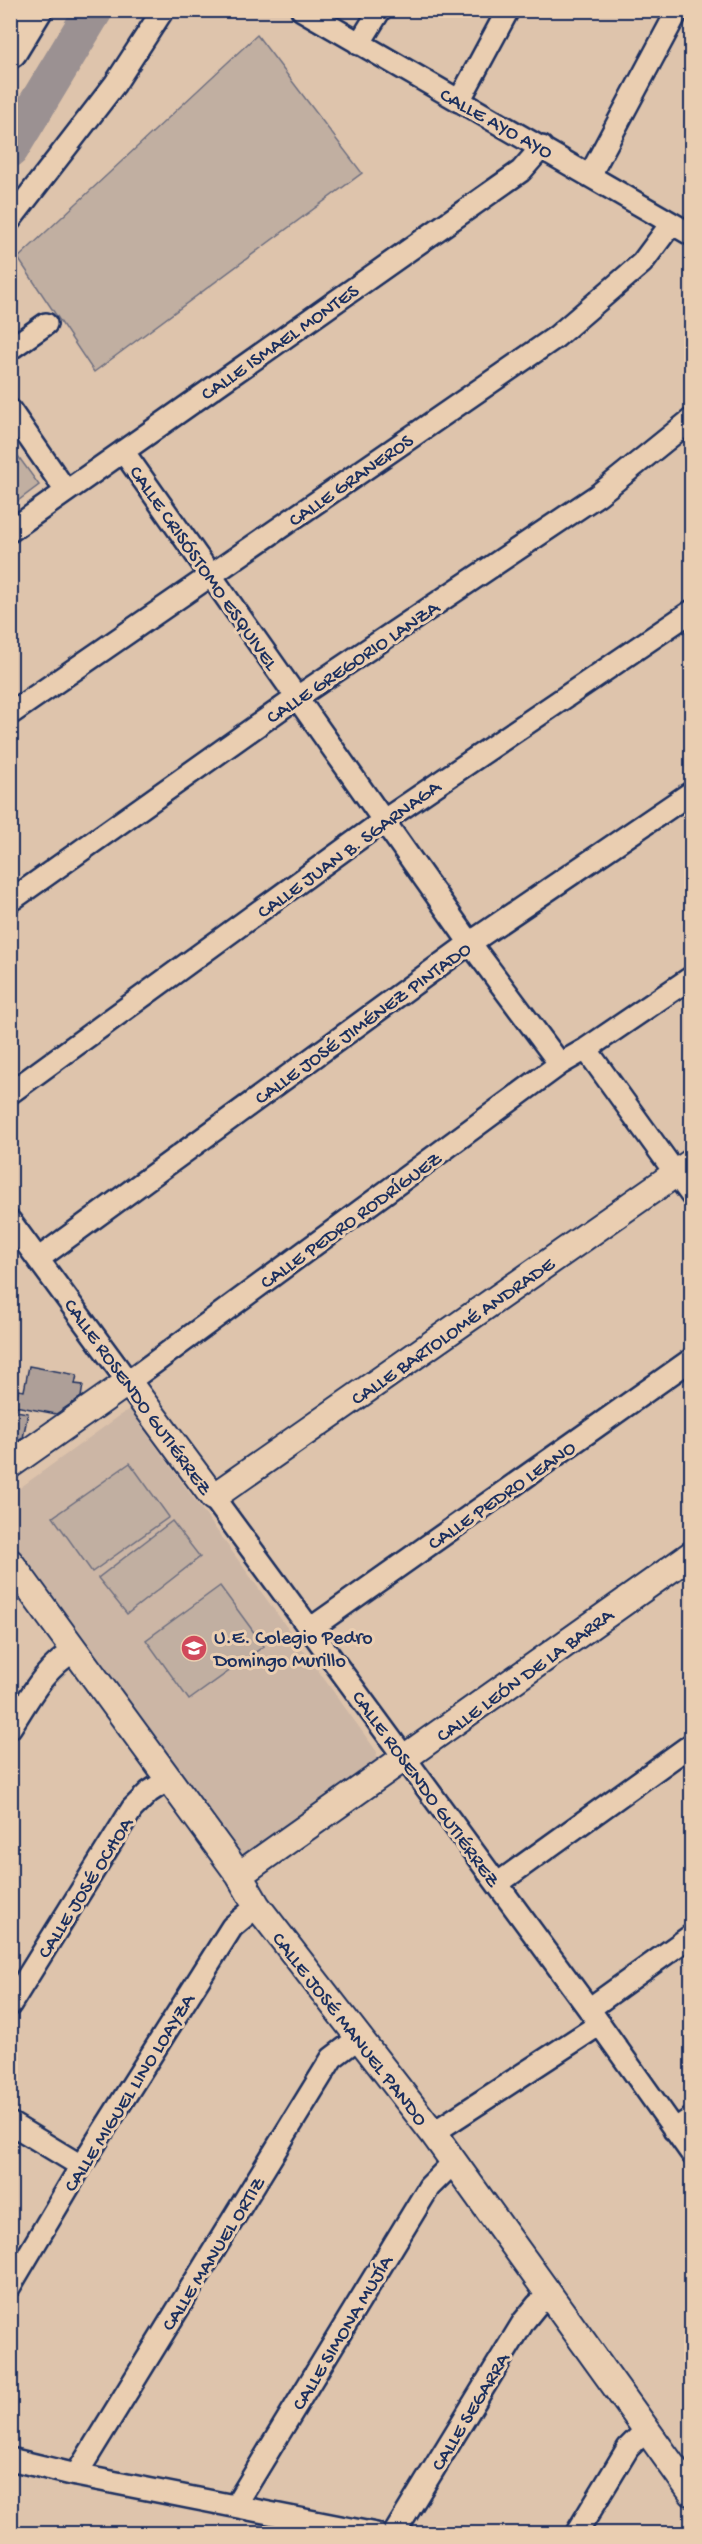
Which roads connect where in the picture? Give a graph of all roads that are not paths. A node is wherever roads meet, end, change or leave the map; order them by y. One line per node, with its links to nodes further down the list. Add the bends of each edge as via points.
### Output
1 (35, 10): 8 (main road)
2 (163, 10): 12 (street, via 115,84)
3 (302, 10): 7 (street, CALLE AYO AYO)
4 (380, 10): 7 (street)
5 (508, 10): 9 (street)
6 (678, 10): 11 (street)
7 (359, 44): 9 (street, CALLE AYO AYO)
8 (10, 51)
9 (459, 101): 10 (street, CALLE AYO AYO)
10 (542, 147): 11 (street, CALLE AYO AYO); 19 (street, CALLE ISMAEL MONTES, via 521,171)
11 (591, 175): 13 (street, CALLE AYO AYO)
12 (10, 220)
13 (671, 224): 14 (street, CALLE AYO AYO); 22 (street, CALLE GRANEROS, via 642,263 556,337)
14 (692, 236)
15 (46, 324): 16 (street)
16 (10, 349)
17 (10, 410): 20 (street)
18 (692, 419): 24 (street, CALLE GREGORIO LANZA, via 598,495)
19 (123, 451): 20 (street, CALLE ISMAEL MONTES); 22 (street, CALLE CRISÓSTOMO ESQUIVEL)
20 (66, 491): 21 (street, CALLE ISMAEL MONTES)
21 (10, 531)
22 (211, 575): 24 (street, CALLE CRISÓSTOMO ESQUIVEL); 25 (street, CALLE GRANEROS)
23 (692, 611): 27 (street, CALLE JUAN B. SGARNAGA)
24 (296, 698): 27 (street, CALLE CRISÓSTOMO ESQUIVEL); 28 (street, CALLE GREGORIO LANZA)
25 (10, 714)
26 (692, 792): 29 (street, CALLE JOSÉ JIMÉNEZ PINTADO)
27 (383, 821): 29 (street, CALLE CRISÓSTOMO ESQUIVEL); 33 (street, CALLE JUAN B. SGARNAGA)
28 (10, 901)
29 (470, 943): 32 (street, CALLE CRISÓSTOMO ESQUIVEL); 37 (street, CALLE JOSÉ JIMÉNEZ PINTADO)
30 (692, 977): 31 (street, CALLE PEDRO RODRÍGUEZ)
31 (586, 1049): 32 (street, CALLE PEDRO RODRÍGUEZ); 34 (street)
32 (560, 1064): 39 (street, CALLE PEDRO RODRÍGUEZ)
33 (10, 1094)
34 (684, 1168): 35 (street); 41 (street, CALLE BARTOLOMÉ ANDRADE)
35 (692, 1196)
36 (10, 1221): 37 (street, CALLE ROSENDO GUTIÉRREZ)
37 (38, 1259): 39 (street, CALLE ROSENDO GUTIÉRREZ)
38 (692, 1359): 44 (street, CALLE PEDRO LEANO)
39 (128, 1382): 40 (street, CALLE PEDRO RODRÍGUEZ); 41 (street, CALLE ROSENDO GUTIÉRREZ)
40 (10, 1465)
41 (213, 1497): 44 (street, CALLE ROSENDO GUTIÉRREZ)
42 (692, 1554): 48 (street, CALLE LEÓN DE LA BARRA)
43 (10, 1562): 45 (street, CALLE JOSÉ MANUEL PANDO)
44 (310, 1629): 48 (street, CALLE ROSENDO GUTIÉRREZ)
45 (74, 1651): 46 (street, via 44,1675); 49 (street, CALLE JOSÉ MANUEL PANDO)
46 (10, 1728)
47 (692, 1744): 51 (street)
48 (405, 1759): 50 (street, CALLE LEÓN DE LA BARRA); 51 (street, CALLE ROSENDO GUTIÉRREZ)
49 (169, 1779): 50 (street, CALLE JOSÉ MANUEL PANDO); 54 (street, CALLE JOSÉ OCHOA, via 148,1792 132,1809)
50 (239, 1875): 52 (street, CALLE JOSÉ MANUEL PANDO)
51 (497, 1884): 55 (street, CALLE ROSENDO GUTIÉRREZ)
52 (257, 1906): 56 (street, CALLE JOSÉ MANUEL PANDO); 63 (street, CALLE MIGUEL LINO LOAYZA, via 232,1927)
53 (692, 1935): 55 (street)
54 (10, 2005)
55 (595, 2016): 59 (street, CALLE ROSENDO GUTIÉRREZ); 60 (street)
56 (357, 2038): 60 (street, CALLE JOSÉ MANUEL PANDO); 68 (street, CALLE MANUEL ORTIZ, via 332,2058)
57 (692, 2118): 59 (street)
58 (10, 2123): 63 (street)
59 (674, 2130): 61 (street, CALLE ROSENDO GUTIÉRREZ)
60 (434, 2133): 62 (street, CALLE JOSÉ MANUEL PANDO)
61 (692, 2154)
62 (453, 2163): 65 (street, CALLE JOSÉ MANUEL PANDO); 70 (street, CALLE SIMONA MUJÍA, via 429,2187)
63 (81, 2166): 64 (street, CALLE MIGUEL LINO LOAYZA)
64 (10, 2286)
65 (551, 2295): 66 (street, CALLE JOSÉ MANUEL PANDO); 72 (street, CALLE SEGARRA, via 524,2321)
66 (646, 2430): 69 (street, CALLE JOSÉ MANUEL PANDO); 73 (street, via 628,2448)
67 (10, 2459): 68 (street)
68 (76, 2475): 70 (street)
69 (692, 2493)
70 (235, 2506): 71 (street)
71 (376, 2534)
72 (394, 2534)
73 (576, 2534)

